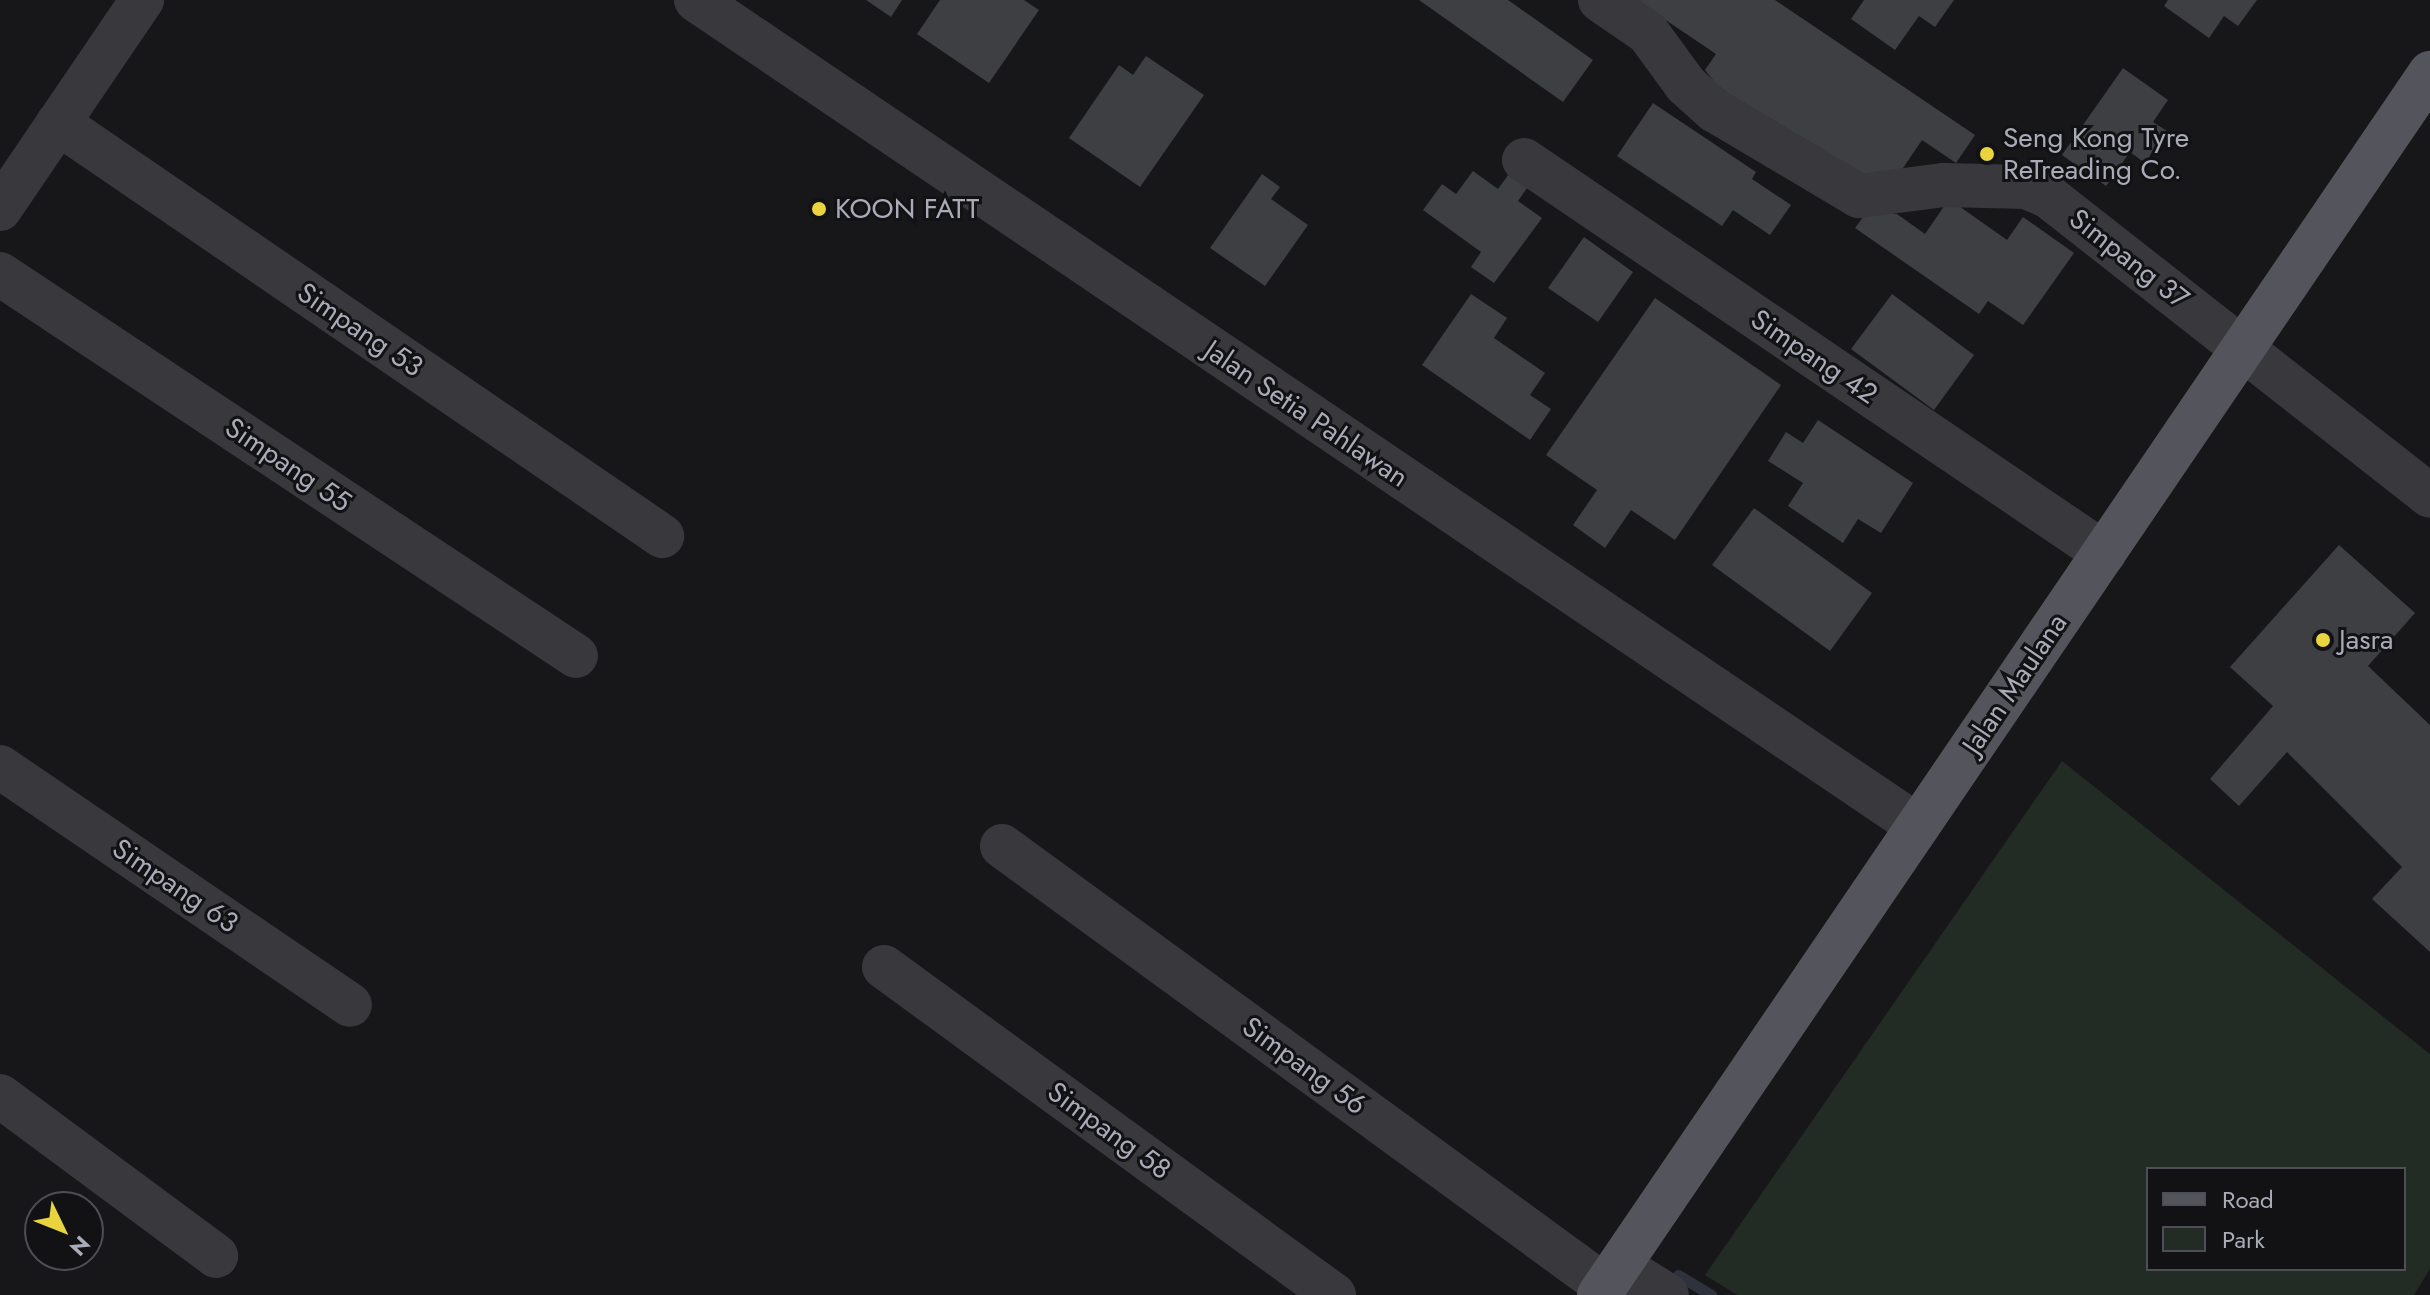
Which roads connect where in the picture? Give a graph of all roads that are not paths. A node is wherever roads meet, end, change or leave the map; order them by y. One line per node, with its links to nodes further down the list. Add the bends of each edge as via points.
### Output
1 (142, 0): 5 (street)
2 (1600, 0): 9 (street, Simpang 37, via 1648,33 1686,85 1714,110 1859,196 1944,185 2026,187 2049,197)
3 (718, 6): 15 (street, Jalan Setia Pahlawan)
4 (2430, 73): 9 (main road, Jalan Maulana)
5 (58, 123): 7 (street); 11 (street, Simpang 53)
6 (1524, 160): 12 (street, Simpang 42)
7 (0, 209)
8 (0, 274): 13 (street, Simpang 55)
9 (2241, 348): 10 (street, Simpang 37); 12 (main road, Jalan Maulana)
10 (2430, 496)
11 (662, 536)
12 (2104, 553): 15 (main road, Jalan Maulana)
13 (576, 656)
14 (0, 767): 18 (street, Simpang 63)
15 (1918, 826): 21 (main road, Jalan Maulana)
16 (1002, 846): 21 (street, Simpang 56)
17 (884, 967): 22 (street, Simpang 58)
18 (350, 1005)
19 (0, 1096): 20 (street)
20 (216, 1256)
21 (1608, 1282): 23 (street)
22 (1334, 1295)
23 (1667, 1295)

